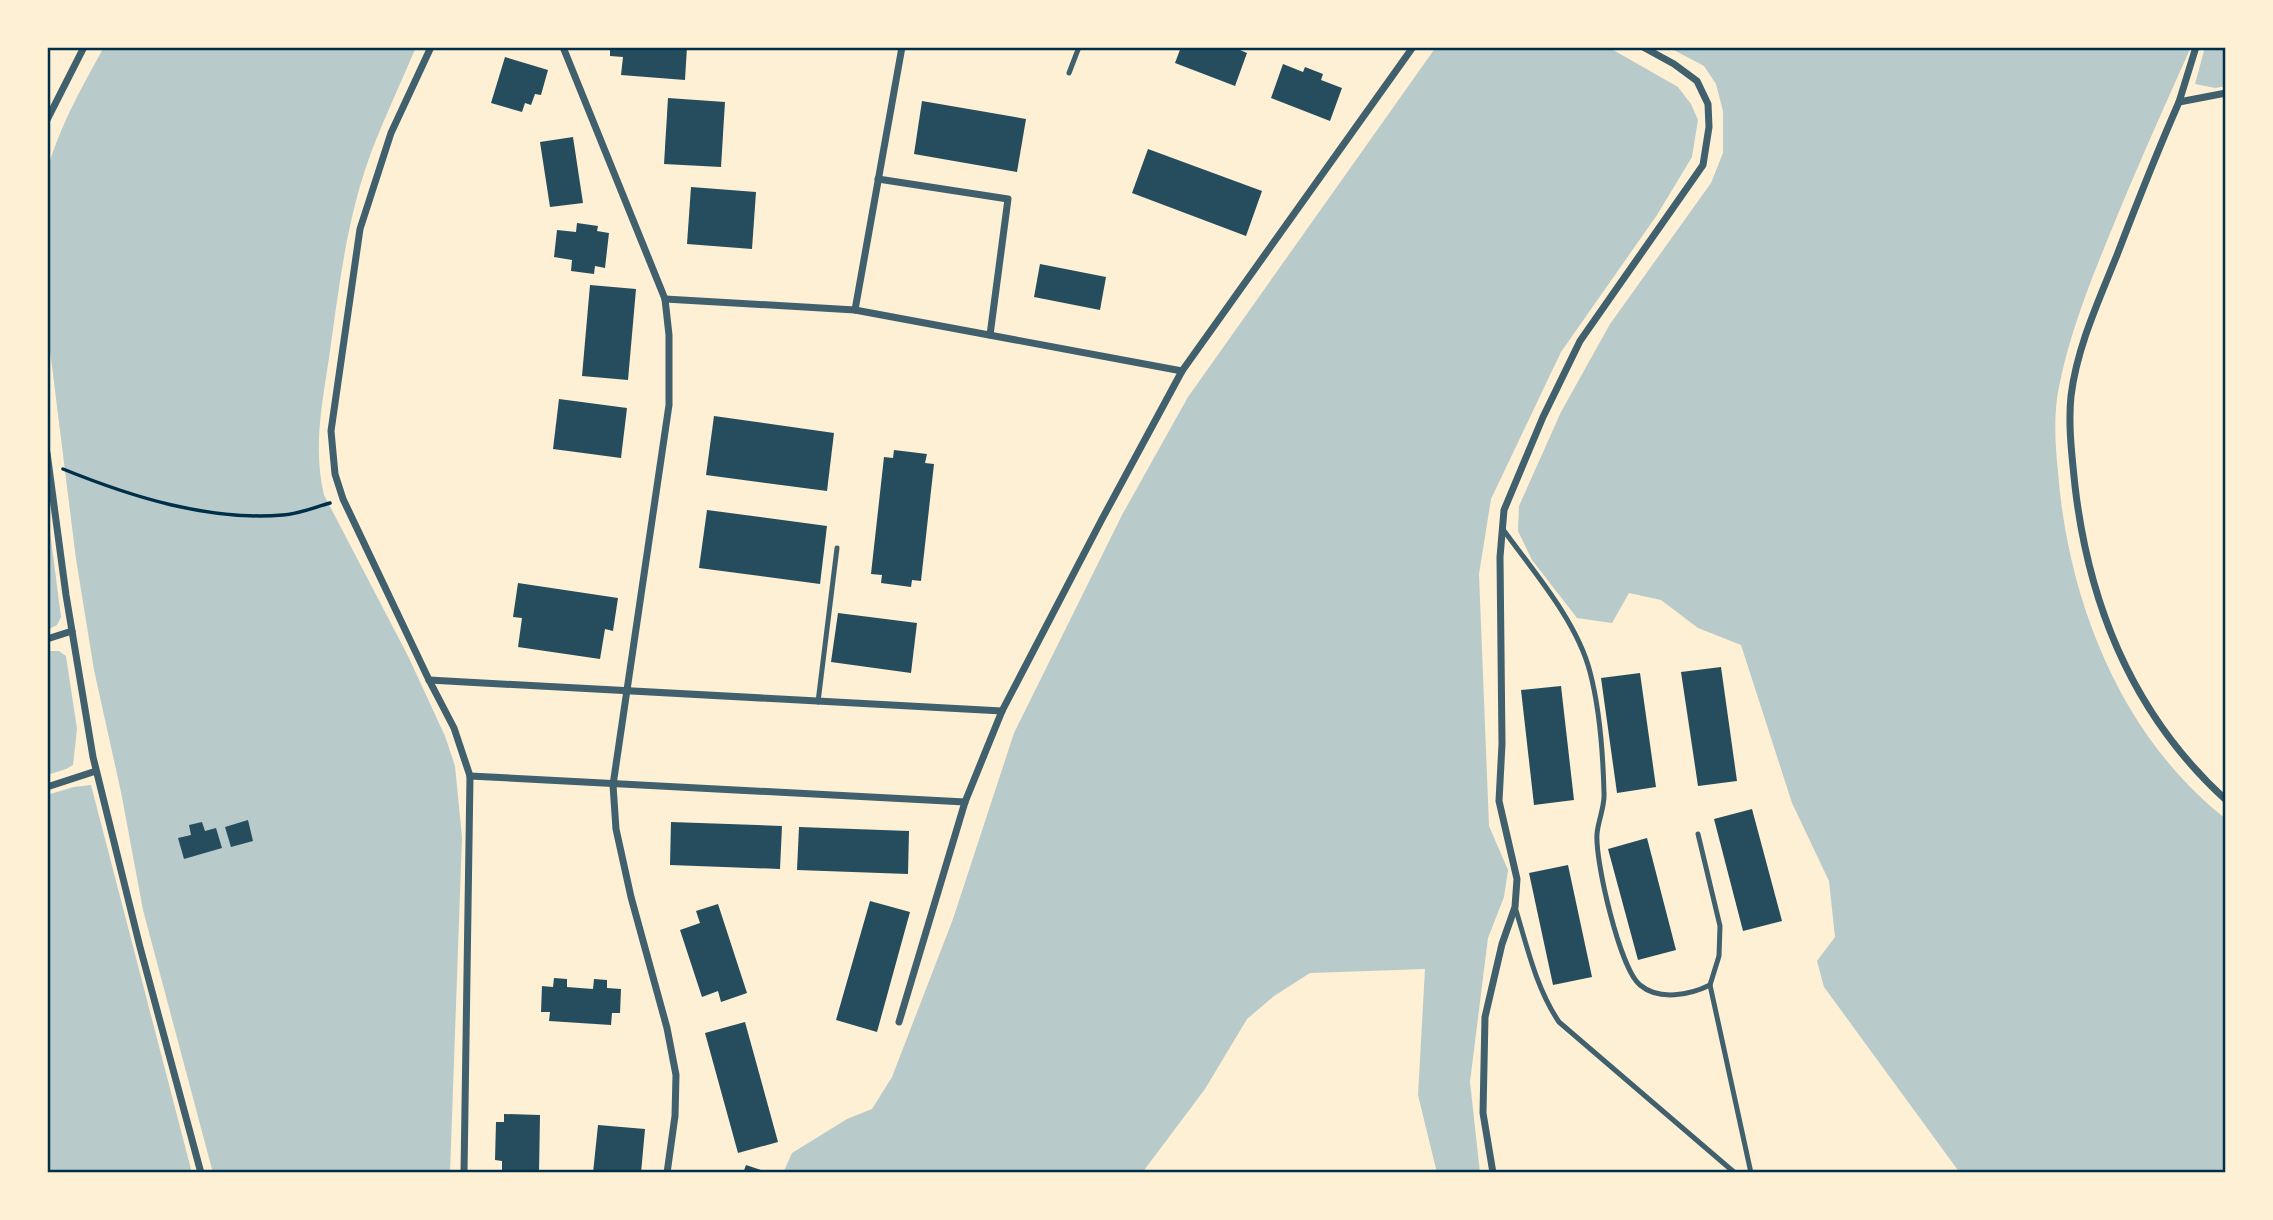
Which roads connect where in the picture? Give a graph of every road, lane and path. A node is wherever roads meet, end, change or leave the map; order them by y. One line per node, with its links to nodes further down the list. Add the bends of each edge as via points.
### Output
1 (84, 47): 12 (street)
2 (431, 47): 20 (street, via 391,133 360,229 331,430 335,474)
3 (563, 47): 14 (street)
4 (902, 47): 13 (street)
5 (1079, 47): 9 (lane)
6 (1413, 47): 17 (street)
7 (1643, 47): 21 (street, via 1697,81 1708,104 1703,165 1580,341 1523,463)
8 (2196, 47): 11 (street)
9 (1069, 74)
10 (2226, 93): 11 (street)
11 (2179, 102): 33 (street, via 2089,326 2071,394 2071,453 2091,575 2114,641 2167,737)
12 (47, 120)
13 (878, 179): 15 (street); 16 (street, via 1008,199)
14 (665, 299): 15 (street); 26 (street, via 669,405)
15 (855, 310): 16 (street)
16 (990, 335): 17 (street)
17 (1182, 371): 28 (street)
18 (47, 453): 19 (street)
19 (48, 462): 20 (path, via 113,489 185,508 242,516 286,515); 23 (street)
20 (343, 499): 25 (street)
21 (1502, 527): 36 (street, via 1499,801 1517,879); 37 (lane, via 1576,633 1585,654 1605,797 1597,835 1599,864 1629,970 1639,985 1653,992 1675,995)
22 (837, 548): 27 (lane)
23 (72, 631): 24 (street); 29 (street)
24 (47, 639)
25 (429, 680): 26 (street); 30 (street, via 454,728)
26 (627, 692): 27 (street); 31 (street)
27 (818, 702): 28 (street)
28 (1002, 711): 34 (street)
29 (96, 771): 32 (street); 39 (street)
30 (470, 776): 31 (street); 40 (street)
31 (613, 785): 34 (street); 41 (street, via 616,829 676,1075)
32 (47, 787)
33 (2226, 800)
34 (965, 802): 38 (street)
35 (1698, 834): 37 (lane, via 1720,926 1719,956)
36 (1515, 907): 42 (street, via 1485,1017 1483,1113); 43 (lane, via 1537,979 1559,1022)
37 (1710, 985): 44 (lane)
38 (899, 1022)
39 (201, 1173)
40 (464, 1173)
41 (667, 1173)
42 (1493, 1173)
43 (1735, 1173)
44 (1751, 1173)

